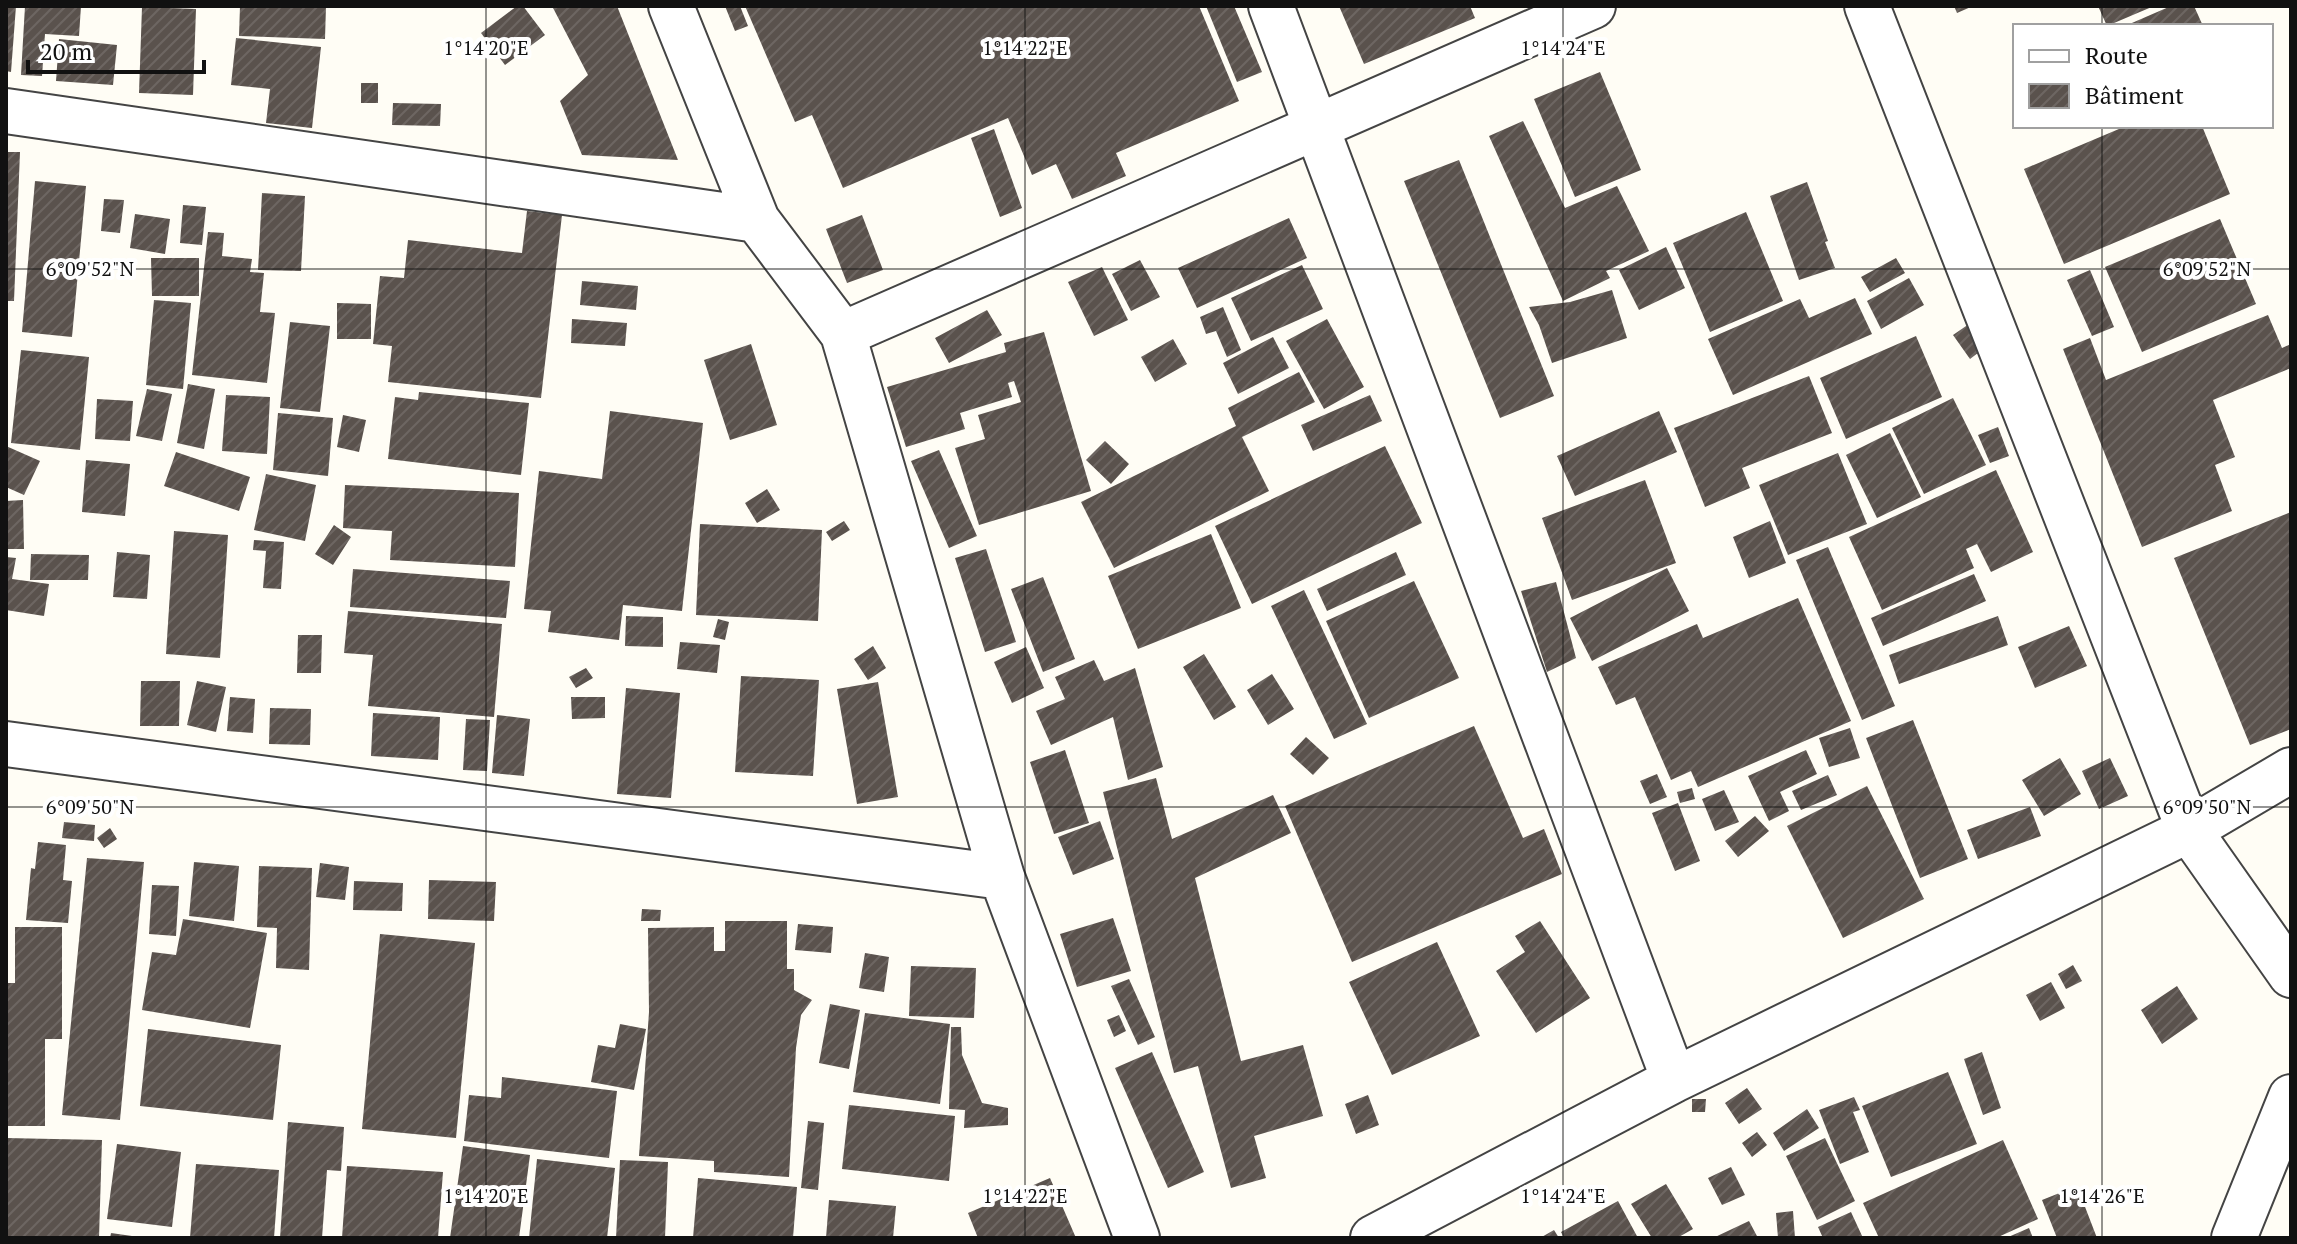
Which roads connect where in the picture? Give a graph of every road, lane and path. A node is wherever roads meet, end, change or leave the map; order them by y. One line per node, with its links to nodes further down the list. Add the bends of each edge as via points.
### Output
1 (671, 6): 7 (street)
2 (1271, 6): 6 (street)
3 (1593, 6): 6 (street)
4 (1867, 6): 11 (street)
5 (6, 111): 7 (street)
6 (1316, 128): 8 (street); 14 (street)
7 (757, 220): 8 (street)
8 (843, 334): 12 (street)
9 (6, 744): 12 (street)
10 (2291, 770): 11 (street)
11 (2189, 830): 13 (street); 14 (street)
12 (1002, 877): 16 (street)
13 (2291, 975)
14 (1674, 1080): 17 (street)
15 (2291, 1097): 18 (street)
16 (1137, 1238)
17 (1373, 1238)
18 (2234, 1238)

